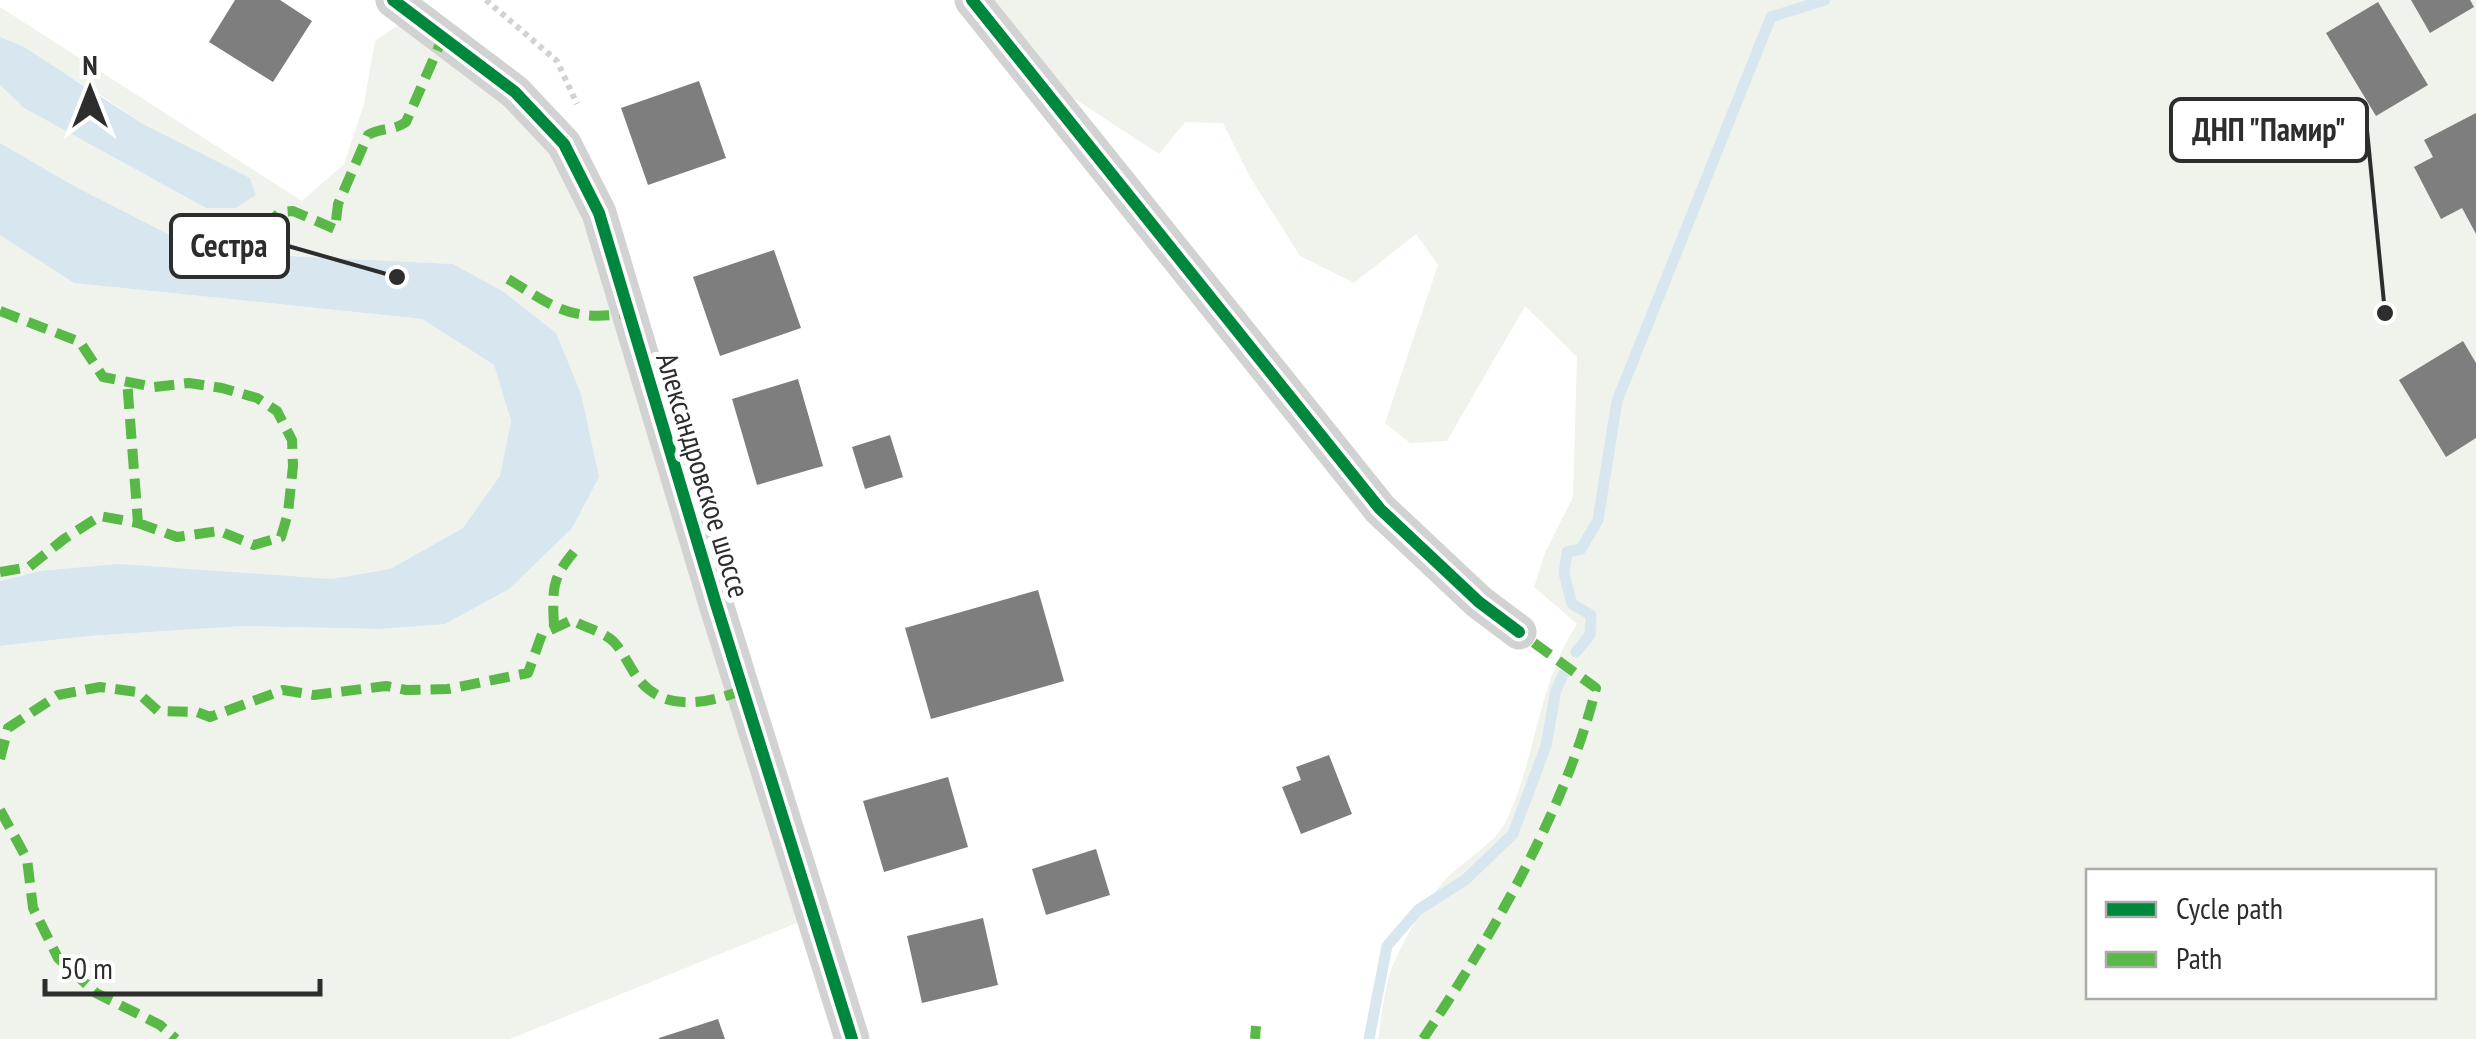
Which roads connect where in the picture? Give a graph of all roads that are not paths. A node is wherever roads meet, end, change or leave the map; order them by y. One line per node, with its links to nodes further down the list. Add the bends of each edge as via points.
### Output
1 (972, 0): 3 (street, via 1380,509)
2 (403, 3): 4 (street, Александровское шоссе, via 516,92 564,144 599,213)
3 (1519, 632)
4 (852, 1039)

